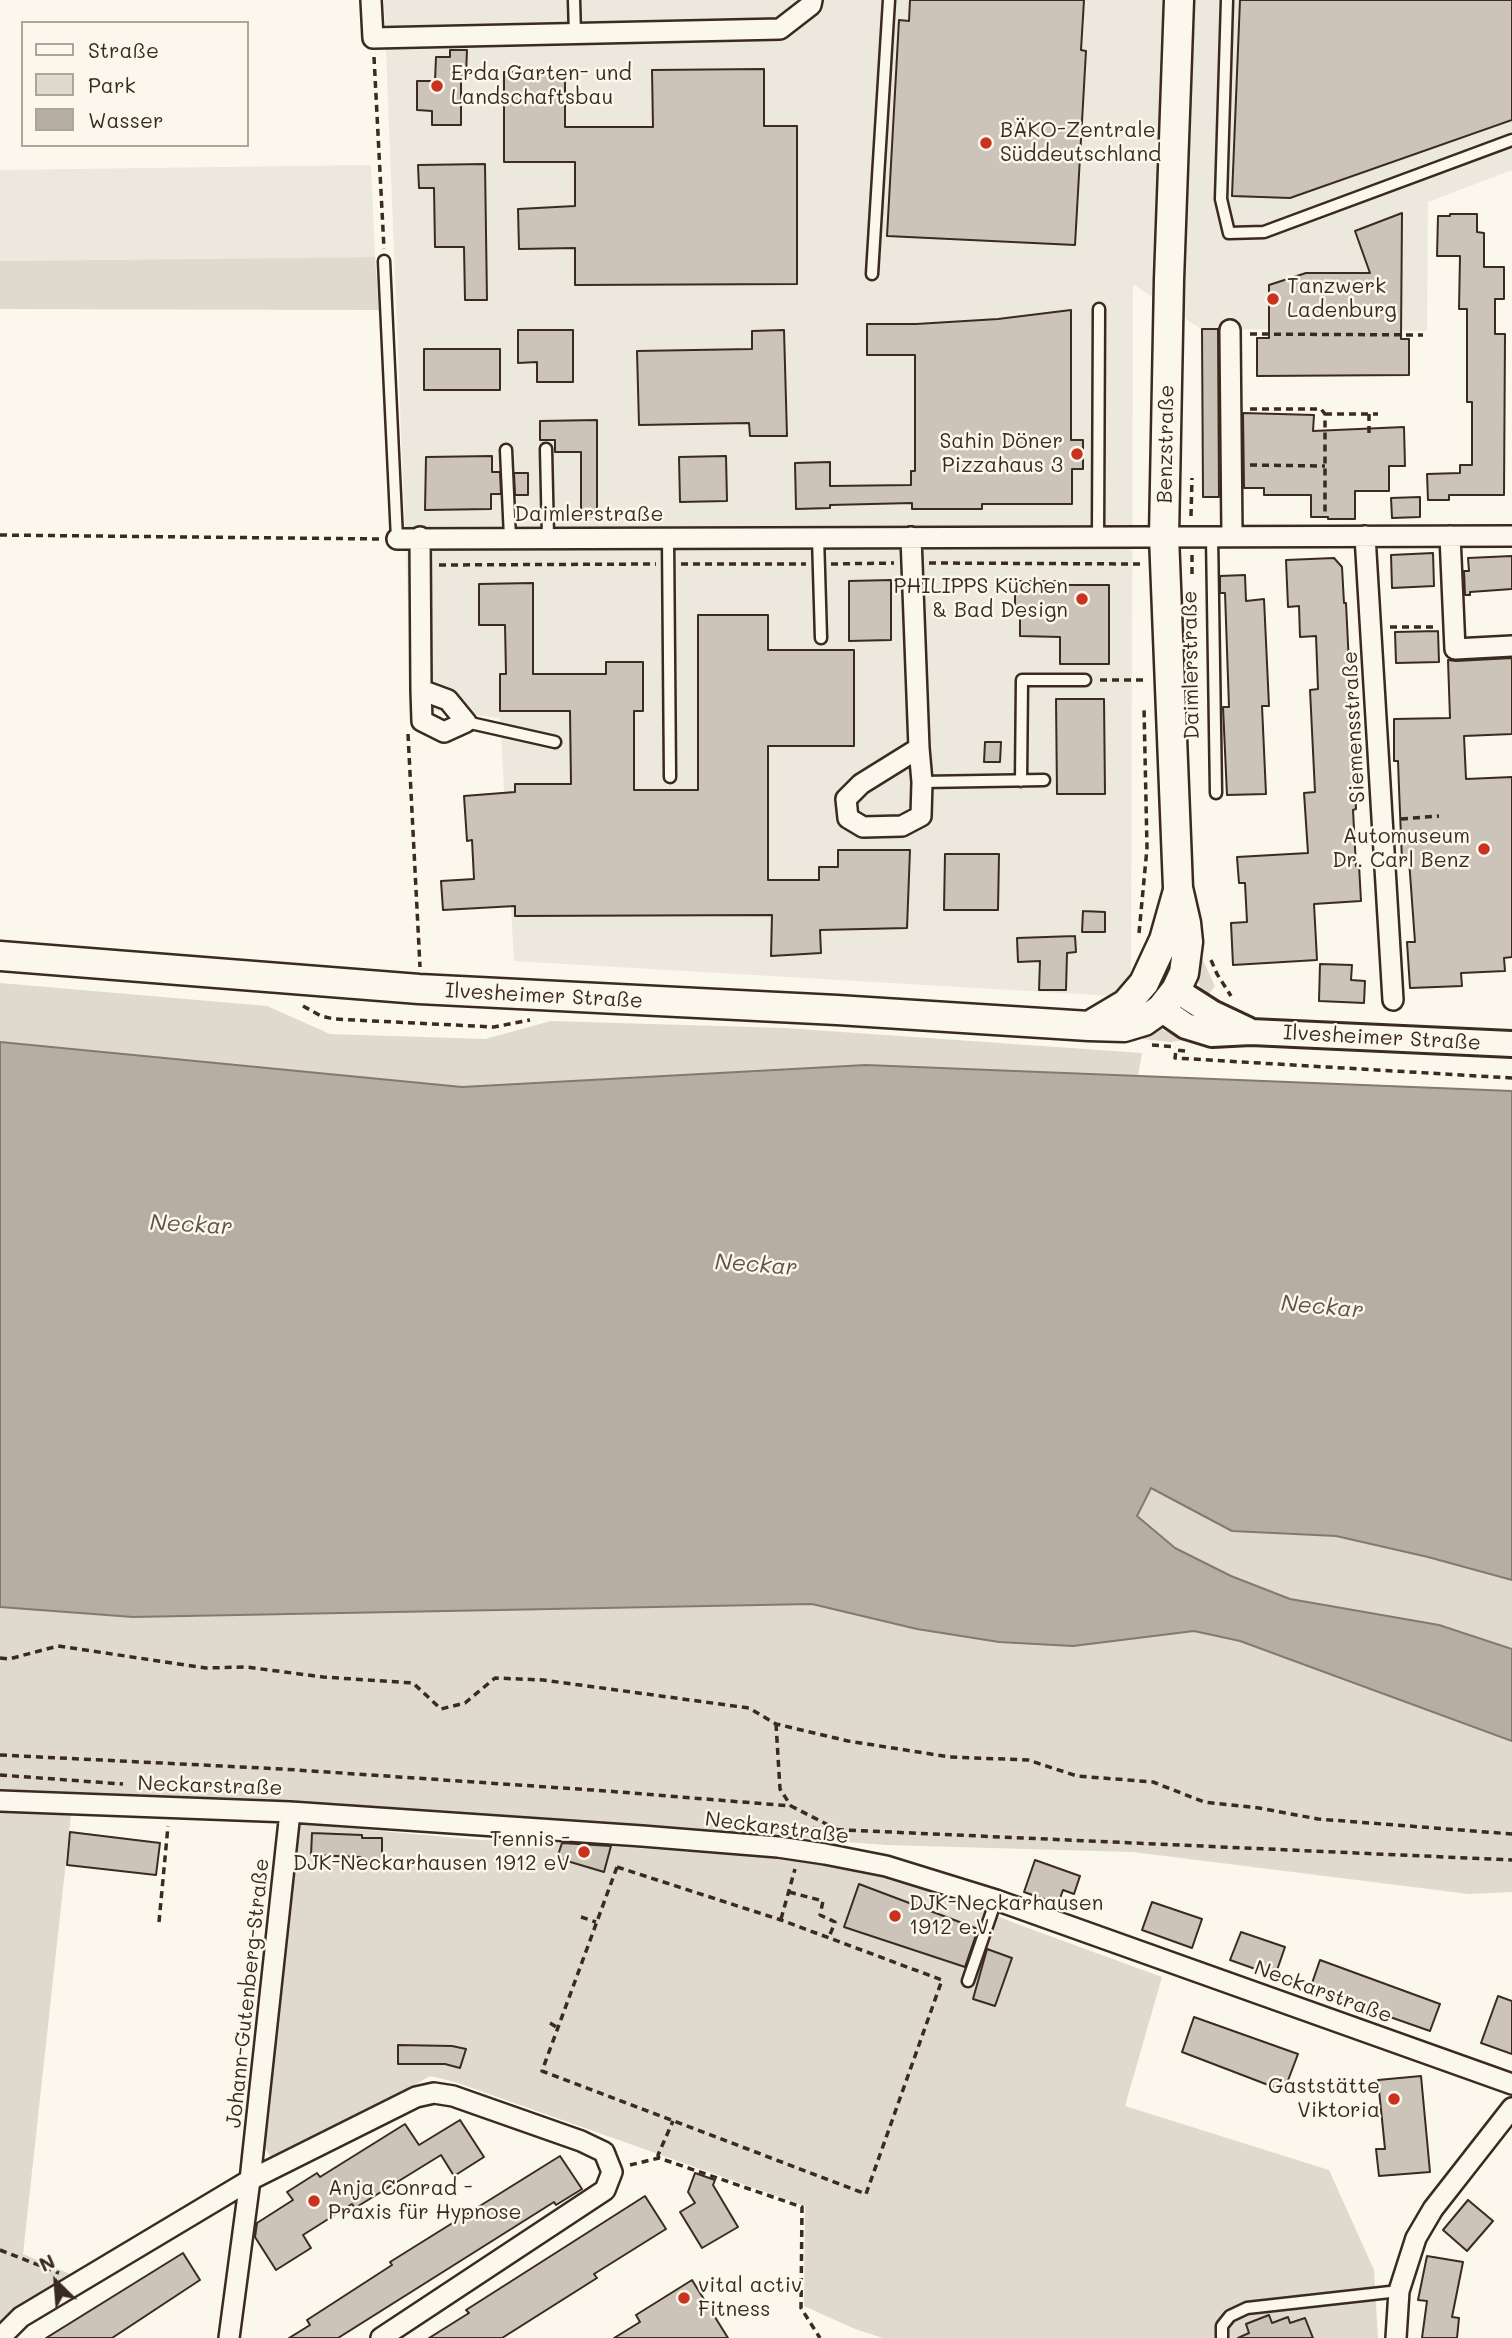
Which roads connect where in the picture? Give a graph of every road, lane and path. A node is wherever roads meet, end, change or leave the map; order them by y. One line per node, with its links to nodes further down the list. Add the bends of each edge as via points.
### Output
1 (371, 0): 8 (street)
2 (574, 0): 7 (lane)
3 (812, 0): 7 (street, via 780,29)
4 (890, 0): 11 (lane)
5 (1179, 0): 26 (main road, Benzstraße, via 1169,279)
6 (1227, 0): 9 (lane, via 1221,199 1229,233 1264,232)
7 (575, 35): 8 (street)
8 (373, 37): 10 (path)
9 (1512, 140)
10 (384, 261): 40 (lane)
11 (872, 274)
12 (1100, 309): 38 (lane)
13 (1230, 332): 14 (path); 15 (street)
14 (1423, 335)
15 (1231, 409): 16 (path, via 1321,409); 22 (street)
16 (1325, 414): 17 (path); 23 (path)
17 (1369, 414): 18 (path); 19 (path)
18 (1378, 414)
19 (1369, 436)
20 (546, 449): 34 (lane)
21 (506, 450): 39 (lane)
22 (1231, 465): 23 (path); 28 (street)
23 (1325, 466): 29 (path)
24 (1192, 473): 26 (path)
25 (0, 534): 40 (path)
26 (1178, 536): 27 (street, Daimlerstraße); 38 (street, Daimlerstraße); 46 (path); 65 (main road, Benzstraße)
27 (1212, 536): 28 (street, Daimlerstraße); 62 (lane, Daimlerstraße)
28 (1232, 536): 29 (street, Daimlerstraße)
29 (1325, 536): 30 (street, Daimlerstraße)
30 (1365, 536): 31 (street, Daimlerstraße); 48 (street, Siemensstraße)
31 (1450, 536): 32 (street, Daimlerstraße); 47 (street)
32 (1512, 536)
33 (420, 537): 39 (street, Daimlerstraße); 40 (street, Daimlerstraße); 45 (street)
34 (548, 537): 35 (street, Daimlerstraße); 39 (street, Daimlerstraße)
35 (668, 537): 36 (street, Daimlerstraße); 42 (lane)
36 (818, 537): 37 (street, Daimlerstraße); 43 (lane)
37 (911, 537): 38 (street, Daimlerstraße); 41 (street)
38 (1098, 537)
39 (510, 538)
40 (397, 539)
41 (912, 563): 43 (path); 44 (path); 57 (street)
42 (668, 564): 43 (path); 45 (path); 58 (lane)
43 (819, 564): 49 (lane)
44 (1142, 564)
45 (420, 565): 53 (street)
46 (1192, 577)
47 (1454, 626): 48 (path); 50 (street, via 1455,649)
48 (1370, 628): 64 (street, Siemensstraße)
49 (821, 638)
50 (1512, 646)
51 (1085, 680): 52 (path); 60 (lane, via 1022,680)
52 (1144, 680)
53 (421, 690): 54 (street); 55 (street, via 448,700)
54 (422, 721): 55 (street, via 444,732); 71 (path, via 407,735)
55 (466, 722): 56 (lane)
56 (555, 742)
57 (919, 748): 61 (street); 61 (street, via 861,784 846,799 848,818 863,827 902,826 920,816)
58 (670, 777)
59 (1044, 780): 60 (lane)
60 (1021, 781): 61 (lane)
61 (922, 782)
62 (1216, 793)
63 (1439, 816): 64 (path)
64 (1382, 820): 74 (street, Siemensstraße)
65 (1178, 888): 70 (main road, Benzstraße, via 1164,940); 73 (main road, Benzstraße, via 1188,942 1184,973)
66 (1140, 919): 67 (path)
67 (1138, 937)
68 (1208, 952): 72 (path)
69 (0, 956): 71 (main road, Ilvesheimer Straße)
70 (1144, 982): 73 (main road, Ilvesheimer Straße); 75 (main road, Benzstraße, via 1126,1004)
71 (419, 989): 75 (main road, Ilvesheimer Straße)
72 (1226, 990)
73 (1168, 999): 75 (main road, via 1144,1021 1124,1027); 76 (street, Ilvesheimer Straße, via 1251,1032)
74 (1393, 1000)
75 (1089, 1026)
76 (1512, 1044)
77 (1176, 1050): 78 (path, via 1175,1058 1191,1060)
78 (1512, 1078)
79 (0, 1658): 80 (path, via 58,1646 206,1668 246,1667 412,1683 441,1709 465,1703 495,1678 543,1680 749,1708)
80 (776, 1724): 83 (path, via 780,1789); 87 (path, via 950,1757 1028,1759 1077,1776 1153,1782 1203,1802 1318,1819)
81 (0, 1755): 83 (path, via 309,1770)
82 (0, 1801): 84 (street, Neckarstraße)
83 (791, 1806): 86 (path)
84 (170, 1807): 85 (street, Neckarstraße); 95 (path)
85 (290, 1812): 92 (street, Neckarstraße, via 778,1847 886,1866); 106 (street, Johann-Gutenberg-Straße)
86 (840, 1831): 88 (path); 89 (path)
87 (1512, 1834)
88 (849, 1838)
89 (1512, 1860)
90 (793, 1875): 91 (path)
91 (789, 1892): 94 (path); 97 (path, via 823,1901 820,1915 835,1922)
92 (996, 1900): 98 (lane); 101 (street, Neckarstraße)
93 (581, 1917): 96 (path)
94 (781, 1920): 96 (path, via 617,1867); 97 (path)
95 (159, 1922)
96 (596, 1922): 100 (path)
97 (829, 1937): 103 (path, via 942,1980 866,2194)
98 (968, 1981)
99 (550, 2024): 100 (path)
100 (558, 2028): 103 (path, via 542,2071)
101 (1512, 2084)
102 (1512, 2108): 109 (street, via 1433,2209 1416,2238)
103 (673, 2121): 104 (path)
104 (659, 2158): 105 (path); 113 (path, via 802,2207 802,2308)
105 (612, 2172): 106 (street, via 604,2152 581,2141 434,2093); 112 (street, via 606,2190)
106 (250, 2180): 108 (street); 111 (street, Johann-Gutenberg-Straße)
107 (0, 2250): 108 (path)
108 (75, 2284): 110 (street, via 21,2317)
109 (1399, 2291): 114 (lane, via 1247,2308 1230,2316 1222,2326); 115 (street)
110 (0, 2338)
111 (229, 2338)
112 (381, 2338)
113 (820, 2338)
114 (1222, 2338)
115 (1396, 2338)

